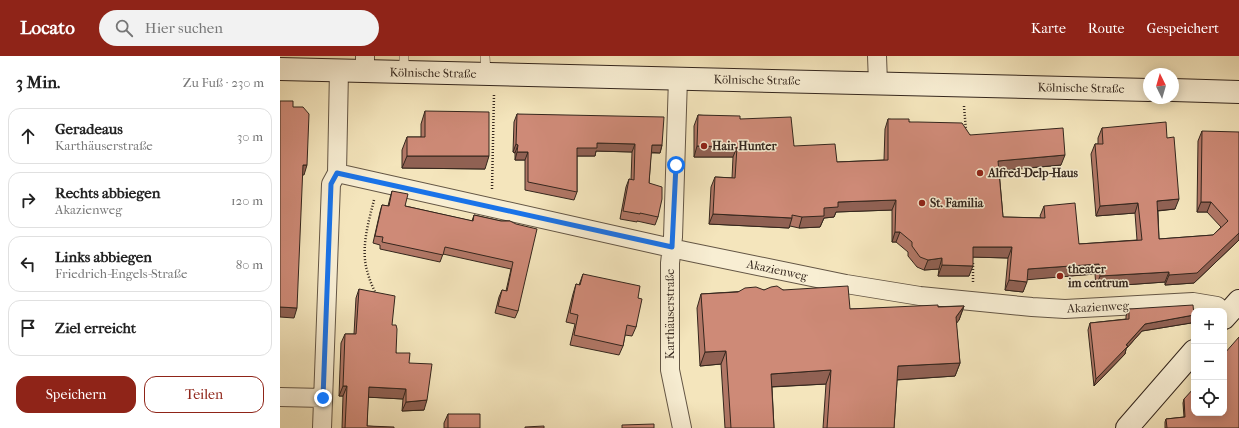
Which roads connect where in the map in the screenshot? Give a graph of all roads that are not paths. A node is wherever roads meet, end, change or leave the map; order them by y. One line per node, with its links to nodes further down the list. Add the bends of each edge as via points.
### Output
1 (877, 56): 8 (street)
2 (365, 64): 3 (main road, Kölnische Straße); 6 (main road, Kölnische Straße)
3 (404, 64): 4 (main road, Kölnische Straße)
4 (485, 65): 7 (main road, Kölnische Straße)
5 (280, 69): 6 (main road, Kölnische Straße)
6 (339, 70): 12 (street)
7 (678, 78): 8 (main road, Kölnische Straße); 13 (street, Karthäuserstraße)
8 (878, 83): 9 (main road, Kölnische Straße)
9 (1143, 90)
10 (1179, 90): 11 (main road)
11 (1239, 92)
12 (337, 173): 13 (street, Akazienweg); 17 (street, via 331,184)
13 (672, 247): 14 (street, Akazienweg, via 846,284 920,296 1065,309 1193,302); 19 (street, Karthäuserstraße, via 670,370)
14 (1221, 308)
15 (1191, 354): 20 (main road)
16 (280, 397): 17 (street)
17 (323, 398): 18 (street)
18 (322, 428)
19 (682, 428)
20 (1126, 428)

